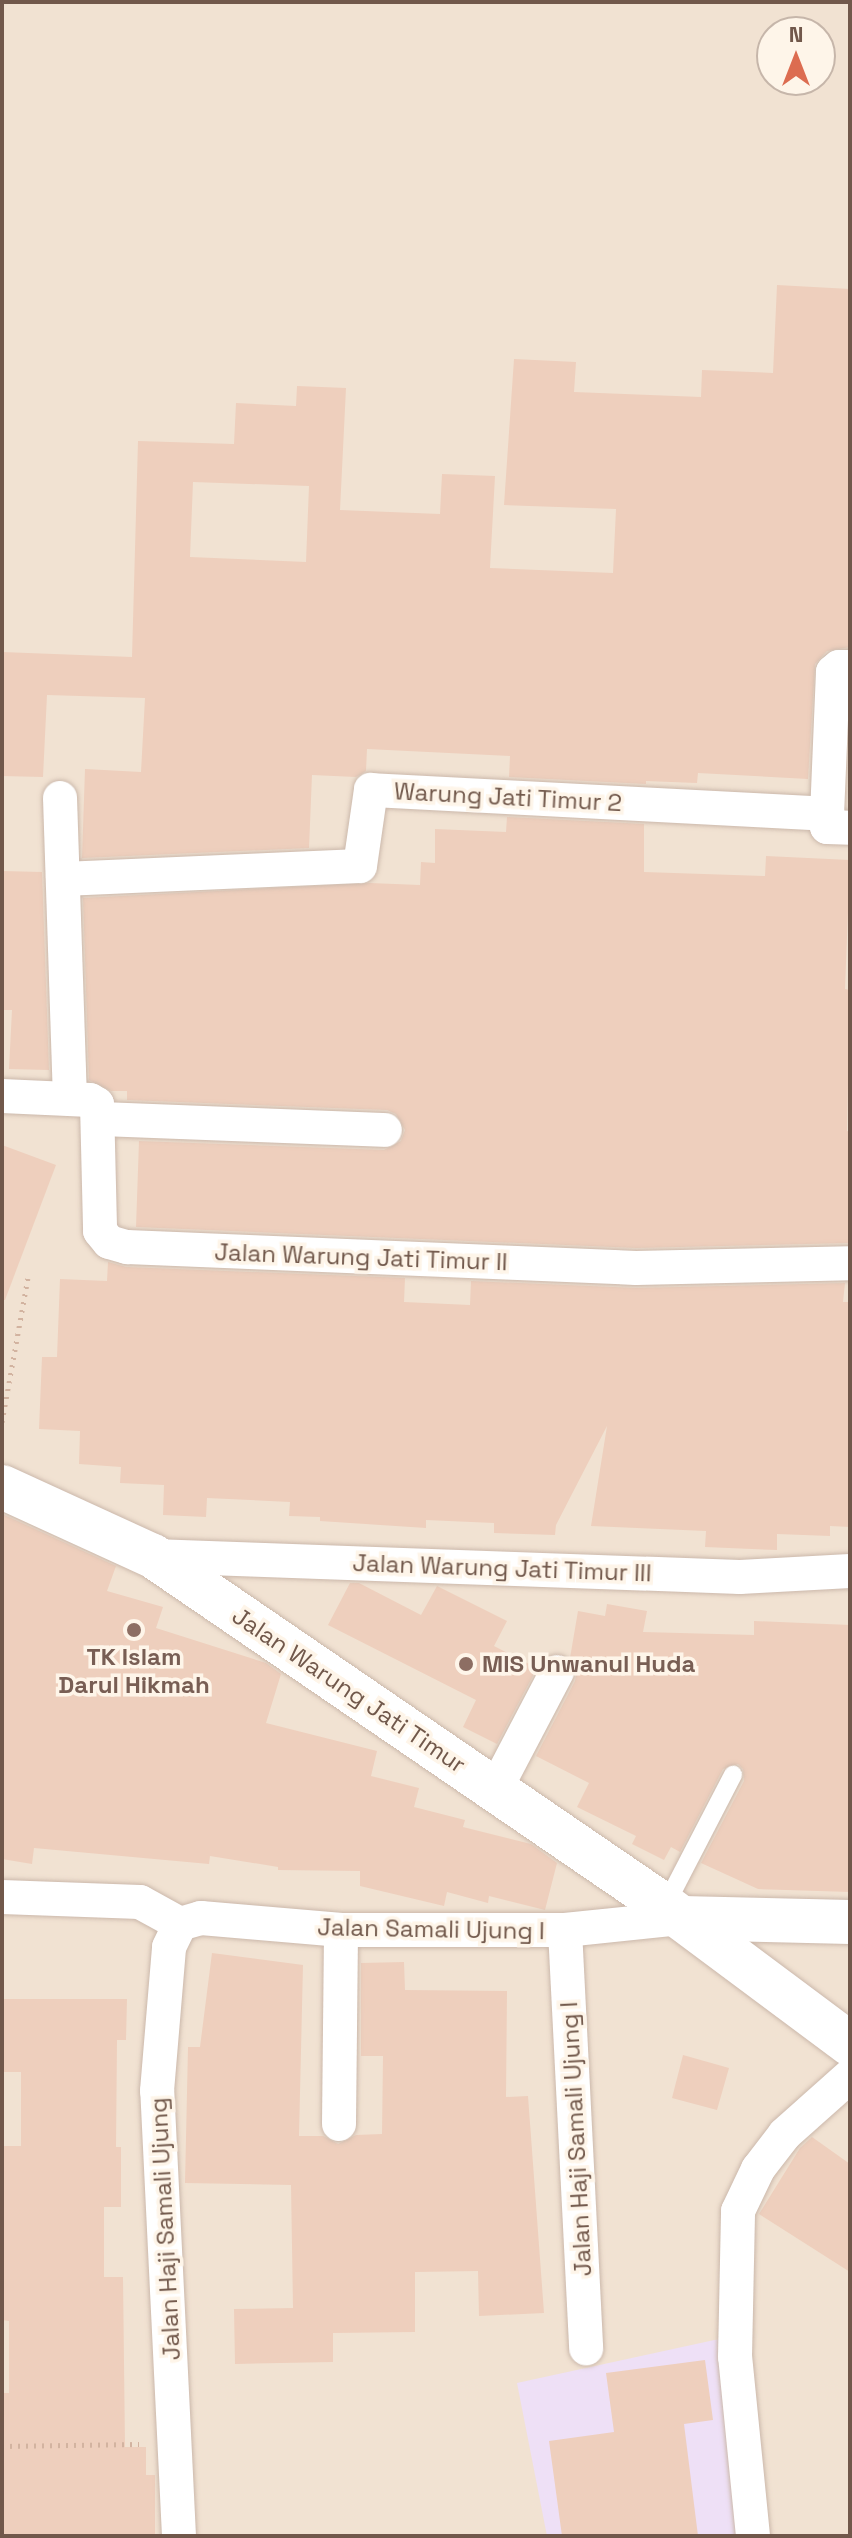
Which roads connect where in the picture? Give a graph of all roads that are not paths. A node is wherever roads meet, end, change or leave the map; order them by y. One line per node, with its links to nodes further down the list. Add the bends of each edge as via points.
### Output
1 (850, 667): 3 (street, via 833,672)
2 (60, 798): 4 (street)
3 (835, 823): 4 (street, Warung Jati Timur 2, via 371,790 360,866)
4 (63, 879): 6 (street)
5 (2, 1096): 6 (street)
6 (70, 1099): 7 (street, via 97,1104)
7 (99, 1119): 8 (street); 9 (street, Jalan Warung Jati Timur II, via 100,1231 109,1242 127,1247 636,1268)
8 (385, 1130)
9 (850, 1263)
10 (2, 1487): 11 (main road, Jalan Warung Jati Timur)
11 (153, 1556): 12 (street, Jalan Warung Jati Timur III, via 740,1577); 15 (main road, Jalan Warung Jati Timur)
12 (850, 1571)
13 (557, 1672): 15 (street)
14 (733, 1775): 17 (lane)
15 (495, 1790): 17 (main road, Jalan Warung Jati Timur)
16 (2, 1897): 19 (street, via 140,1902)
17 (673, 1912): 18 (main road); 21 (street, Jalan Samali Ujung I); 22 (main road, Jalan Warung Jati Timur)
18 (850, 1922)
19 (180, 1924): 20 (street, Jalan Samali Ujung I, via 201,1918); 26 (street, Jalan Haji Samali Ujung, via 169,1947 157,2091)
20 (341, 1930): 21 (street, Jalan Samali Ujung I); 24 (street)
21 (565, 1930): 25 (street, Jalan Haji Samali Ujung I)
22 (850, 2044)
23 (850, 2076): 27 (street, via 785,2134 758,2169 738,2211 735,2357)
24 (339, 2124)
25 (586, 2348)
26 (179, 2536)
27 (753, 2536)

